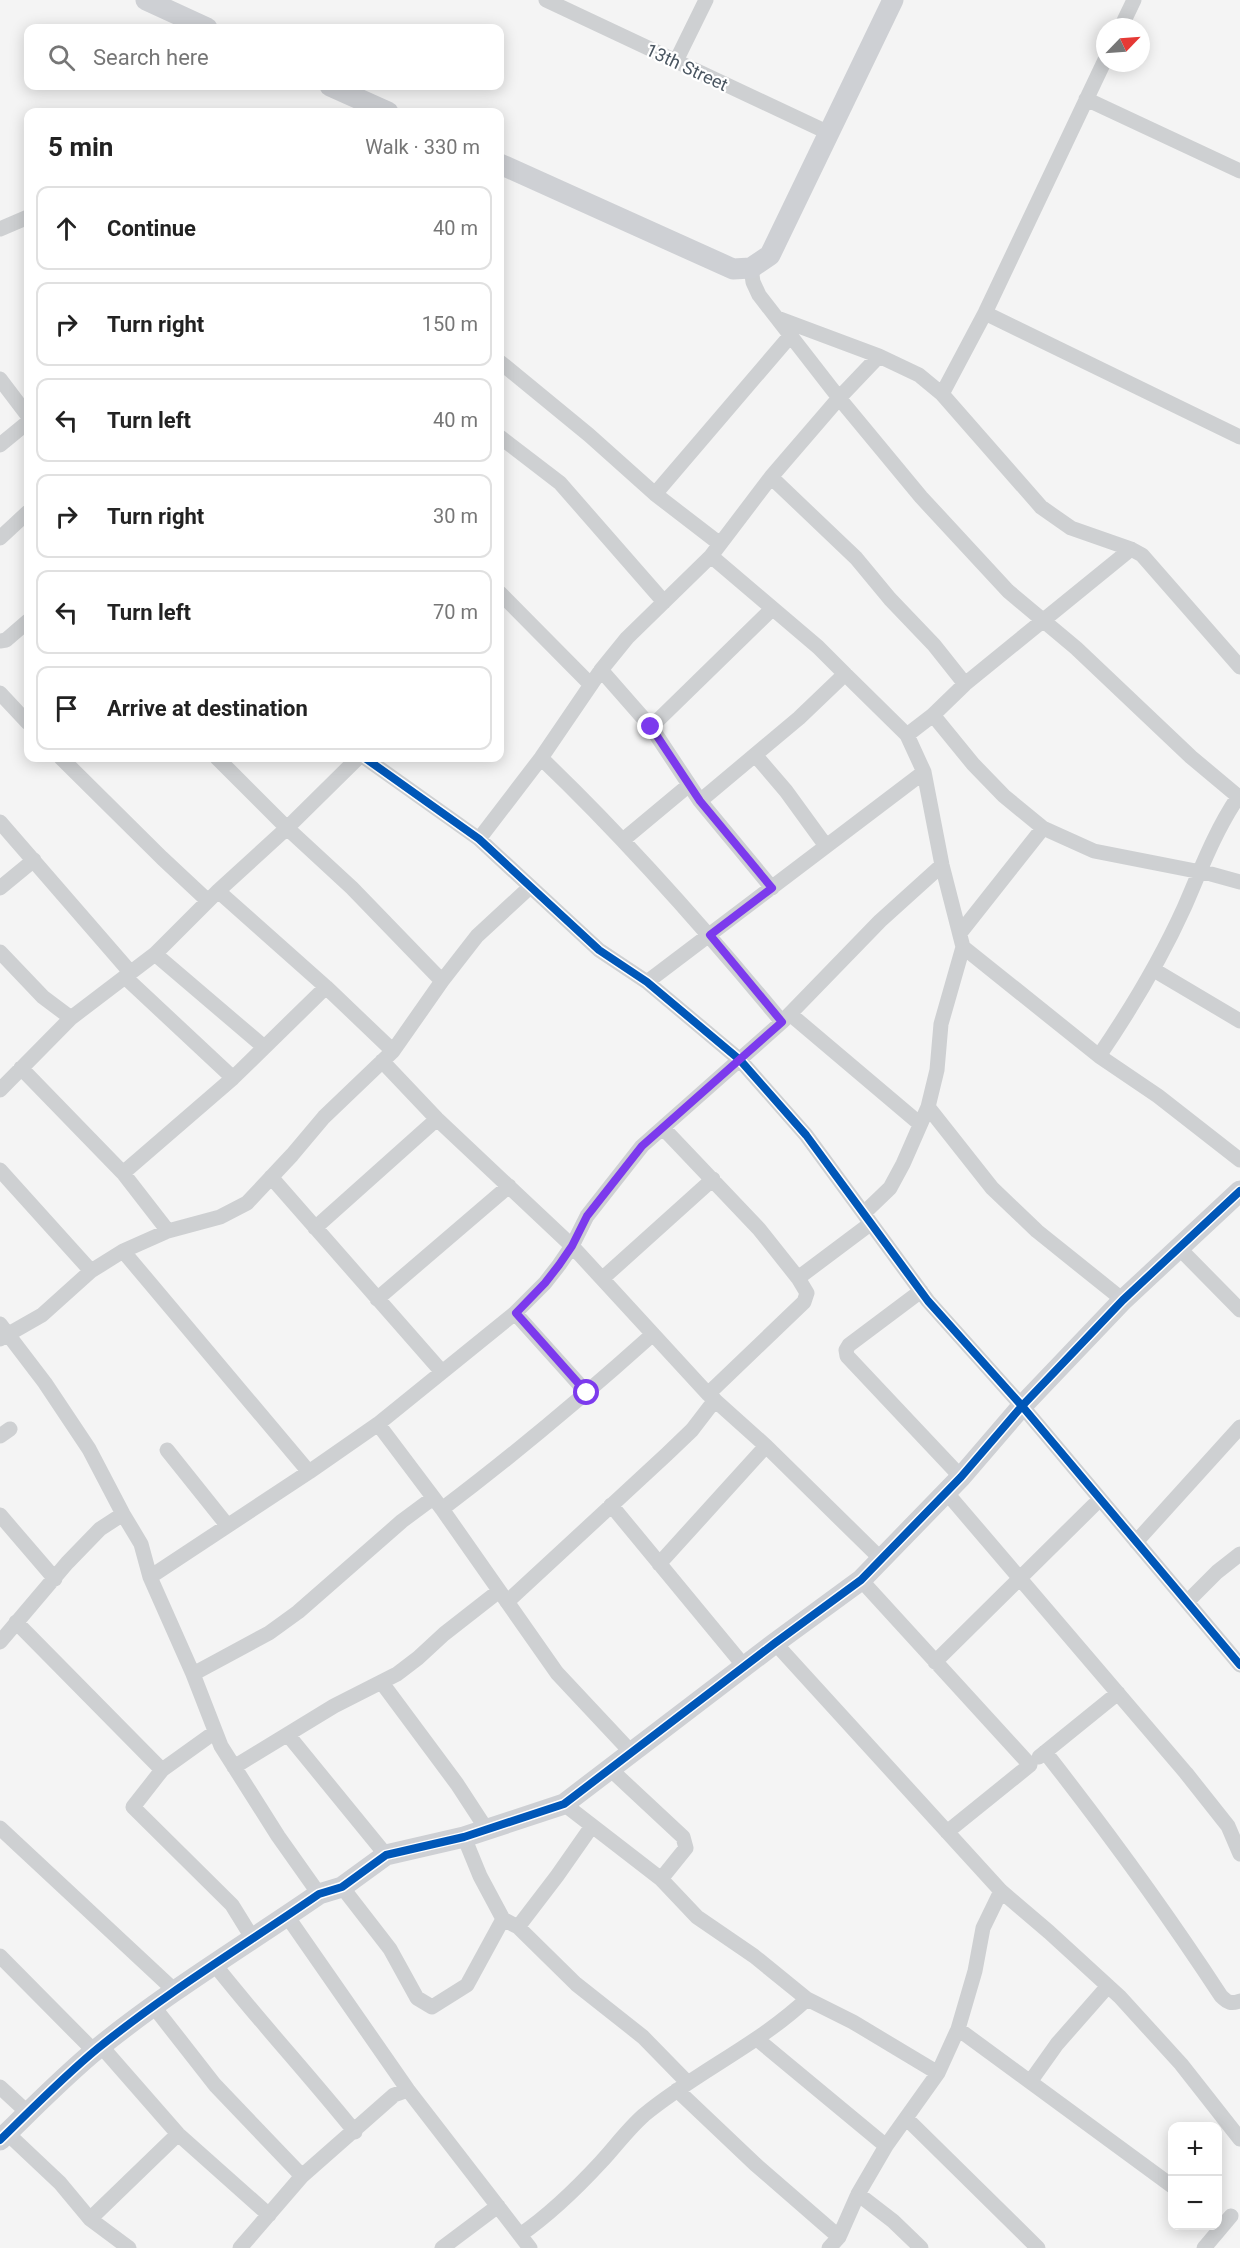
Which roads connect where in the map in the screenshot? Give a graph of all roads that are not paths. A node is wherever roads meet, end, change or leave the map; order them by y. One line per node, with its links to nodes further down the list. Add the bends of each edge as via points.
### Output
1 (146, 0): 7 (street)
2 (546, 0): 8 (street, 13th Street)
3 (706, 0): 8 (street)
4 (893, 0): 13 (street)
5 (1134, 0): 6 (street)
6 (1125, 18)
7 (198, 24)
8 (676, 61): 13 (street, 13th Street)
9 (1099, 72): 11 (street)
10 (339, 90): 12 (street)
11 (1086, 99): 15 (street); 19 (street)
12 (379, 108)
13 (829, 133): 18 (street, via 770,255)
14 (504, 166): 18 (street, via 733,269)
15 (1240, 171)
16 (24, 219): 17 (street)
17 (0, 229)
18 (752, 268): 20 (street, via 759,295)
19 (986, 313): 25 (street); 29 (street)
20 (780, 319): 21 (street); 22 (street)
21 (791, 335): 26 (street); 33 (street)
22 (879, 356): 25 (street, via 919,375); 26 (street)
23 (504, 365): 33 (street)
24 (0, 379): 27 (street)
25 (942, 394): 36 (street, via 1041,507 1071,528)
26 (839, 398): 32 (street); 41 (street, via 921,497 1008,591)
27 (24, 411)
28 (24, 425): 31 (street)
29 (1240, 437)
30 (504, 440): 39 (street, via 560,483)
31 (0, 445)
32 (771, 477): 37 (street); 47 (street, via 856,558)
33 (655, 495): 37 (street)
34 (24, 516): 35 (street)
35 (0, 538)
36 (1131, 549): 41 (street); 44 (street, via 1142,555)
37 (716, 550): 39 (street); 40 (street)
38 (504, 598): 48 (street)
39 (664, 602): 45 (street)
40 (772, 609): 46 (street); 52 (street)
41 (1042, 621): 47 (street); 62 (street)
42 (24, 624): 43 (street)
43 (0, 641)
44 (1240, 667)
45 (601, 670): 48 (street); 52 (street)
46 (845, 674): 53 (street); 54 (street)
47 (965, 684): 50 (street)
48 (591, 685): 55 (street)
49 (0, 693): 51 (street)
50 (933, 716): 53 (street); 66 (street, via 1004,796)
51 (24, 719)
52 (651, 727): 61 (street)
53 (906, 735): 60 (street)
54 (756, 756): 63 (street); 69 (street)
55 (541, 758): 67 (street); 68 (street)
56 (65, 762): 77 (street, via 162,858)
57 (221, 762): 65 (street)
58 (354, 762): 65 (street)
59 (371, 762): 67 (street)
60 (924, 772): 69 (street); 71 (street)
61 (689, 785): 63 (street); 68 (street)
62 (1239, 798): 72 (street, via 1215,834)
63 (700, 801): 76 (street)
64 (0, 822): 70 (street)
65 (287, 828): 77 (street); 84 (street)
66 (1043, 828): 72 (street, via 1094,851); 79 (street)
67 (479, 840): 74 (street)
68 (623, 840): 78 (street)
69 (826, 846): 76 (street)
70 (33, 860): 75 (street); 83 (street)
71 (942, 865): 79 (street); 88 (street, via 880,921)
72 (1199, 871): 73 (street); 82 (street)
73 (1240, 882)
74 (530, 887): 84 (street, via 477,936); 85 (street, via 598,950)
75 (0, 888)
76 (772, 888): 78 (street)
77 (213, 896): 81 (street); 86 (street)
78 (710, 935): 85 (street); 88 (street)
79 (961, 940): 92 (street); 97 (street, via 941,1024 937,1070)
80 (0, 952): 87 (street, via 44,997)
81 (155, 954): 83 (street); 90 (street)
82 (1154, 970): 89 (street); 92 (street)
83 (128, 976): 87 (street); 95 (street)
84 (442, 981): 91 (street)
85 (647, 982): 93 (street)
86 (326, 987): 90 (street); 91 (street)
87 (71, 1018): 94 (street)
88 (786, 1018): 93 (street); 99 (street)
89 (1240, 1021)
90 (264, 1047): 95 (street)
91 (388, 1056): 98 (street); 104 (street, via 324,1117)
92 (1099, 1056): 101 (street)
93 (740, 1060): 100 (street); 108 (street, via 807,1135)
94 (21, 1068): 96 (street); 103 (street)
95 (233, 1078): 103 (street)
96 (0, 1090)
97 (928, 1107): 99 (street); 119 (street, via 992,1188 1037,1231)
98 (437, 1119): 106 (street); 109 (street)
99 (920, 1124): 108 (street, via 890,1188)
100 (663, 1128): 105 (street); 111 (street, via 642,1146 587,1216)
101 (1240, 1160)
102 (0, 1170): 114 (street)
103 (123, 1173): 110 (street)
104 (271, 1178): 109 (street); 110 (street, via 247,1203 229,1213)
105 (712, 1179): 115 (street); 116 (street)
106 (509, 1186): 111 (street); 118 (street)
107 (1240, 1191): 112 (street)
108 (867, 1219): 116 (street); 117 (street)
109 (315, 1228): 118 (street)
110 (168, 1231): 113 (street)
111 (572, 1246): 115 (street); 121 (street, via 545,1283)
112 (1179, 1248): 119 (street); 120 (street)
113 (123, 1251): 114 (street); 132 (street)
114 (91, 1271): 122 (street, via 42,1315)
115 (603, 1278): 123 (street)
116 (798, 1278): 126 (street, via 807,1293 804,1302)
117 (921, 1291): 127 (street); 133 (street, via 849,1346 847,1356)
118 (377, 1299): 124 (street)
119 (1123, 1300): 127 (street)
120 (1240, 1310)
121 (516, 1313): 124 (street); 125 (street)
122 (2, 1332): 138 (street, via 45,1383 89,1449)
123 (652, 1334): 125 (street); 126 (street)
124 (442, 1372): 128 (street)
125 (587, 1393): 136 (street, via 499,1467)
126 (711, 1397): 130 (street); 137 (street, via 692,1430)
127 (1022, 1406): 133 (street); 135 (street)
128 (378, 1424): 132 (street); 136 (street)
129 (1240, 1427): 141 (street)
130 (766, 1446): 143 (street); 144 (street)
131 (167, 1450): 140 (street)
132 (309, 1472): 140 (street)
133 (961, 1477): 134 (street)
134 (946, 1492): 143 (street); 146 (street)
135 (1100, 1499): 141 (street); 146 (street)
136 (437, 1503): 149 (street); 157 (street, via 394,1527 277,1627)
137 (610, 1505): 144 (street); 149 (street)
138 (123, 1514): 145 (street, via 141,1544); 147 (street, via 100,1529)
139 (0, 1515): 147 (street)
140 (227, 1525): 145 (street)
141 (1136, 1542): 150 (street)
142 (1240, 1554): 150 (street)
143 (881, 1559): 148 (street)
144 (659, 1564): 156 (street)
145 (150, 1577): 157 (street)
146 (1020, 1578): 154 (street); 159 (street)
147 (56, 1579): 151 (street)
148 (861, 1580): 153 (street); 154 (street)
149 (503, 1597): 158 (street, via 444,1634); 162 (street, via 557,1673)
150 (1188, 1602): 155 (street)
151 (16, 1622): 152 (street); 167 (street)
152 (0, 1642)
153 (775, 1643): 156 (street); 172 (street)
154 (935, 1662): 164 (street)
155 (1240, 1665)
156 (744, 1666): 162 (street)
157 (193, 1674): 160 (street)
158 (382, 1683): 161 (street, via 334,1706); 171 (street)
159 (1118, 1693): 163 (street); 174 (street, via 1228,1826)
160 (214, 1732): 165 (street); 167 (street)
161 (288, 1735): 165 (street); 175 (street)
162 (630, 1752): 166 (street)
163 (1045, 1752): 164 (street); 189 (street, via 1105,1828 1221,1996 1227,2002)
164 (1030, 1765): 172 (street)
165 (234, 1767): 179 (street)
166 (609, 1768): 168 (street); 176 (street, via 683,1837 686,1848)
167 (162, 1770): 183 (street, via 134,1807 232,1905)
168 (564, 1804): 169 (street); 171 (street)
169 (592, 1826): 176 (street); 182 (street)
170 (0, 1828): 187 (street)
171 (488, 1830): 173 (street)
172 (946, 1832): 178 (street)
173 (464, 1837): 175 (street); 181 (street)
174 (1240, 1854)
175 (386, 1855): 177 (street)
176 (661, 1879): 188 (street, via 697,1917)
177 (342, 1887): 179 (street); 181 (street, via 390,1949 417,1998 432,2007 467,1985)
178 (1001, 1891): 186 (street); 191 (street, via 982,1928 975,1971)
179 (319, 1894): 180 (street)
180 (287, 1916): 183 (street); 198 (street)
181 (503, 1919): 182 (street)
182 (518, 1928): 196 (street, via 576,1984 643,2037)
183 (253, 1939): 185 (street)
184 (0, 1956): 193 (street)
185 (215, 1965): 187 (street); 201 (street)
186 (1108, 1986): 195 (street, via 1057,2044); 204 (street, via 1181,2064)
187 (175, 1991): 190 (street)
188 (807, 1999): 192 (street); 194 (street)
189 (1240, 2001)
190 (154, 2007): 193 (street); 206 (street, via 215,2085)
191 (958, 2029): 194 (street); 195 (street)
192 (757, 2039): 196 (street); 205 (street)
193 (97, 2049): 199 (street); 202 (street)
194 (938, 2073): 200 (street)
195 (1030, 2082): 207 (street)
196 (682, 2086): 213 (street, via 642,2117 593,2171); 214 (street)
197 (0, 2087): 199 (street)
198 (408, 2090): 201 (street, via 394,2095); 209 (street)
199 (27, 2112): 203 (street)
200 (906, 2118): 205 (street); 220 (street)
201 (355, 2132): 206 (street)
202 (178, 2134): 210 (street); 212 (street)
203 (3, 2136): 212 (street, via 60,2183)
204 (1240, 2139)
205 (886, 2146): 208 (street)
206 (302, 2176): 210 (street)
207 (1168, 2182)
208 (858, 2194): 214 (street); 219 (street)
209 (498, 2206): 213 (street); 217 (street)
210 (269, 2215): 216 (street)
211 (1230, 2215): 221 (street)
212 (90, 2219): 215 (street)
213 (520, 2235): 218 (street)
214 (834, 2242)
215 (129, 2248)
216 (240, 2248)
217 (442, 2248)
218 (530, 2248)
219 (921, 2248)
220 (1038, 2248)
221 (1204, 2248)

